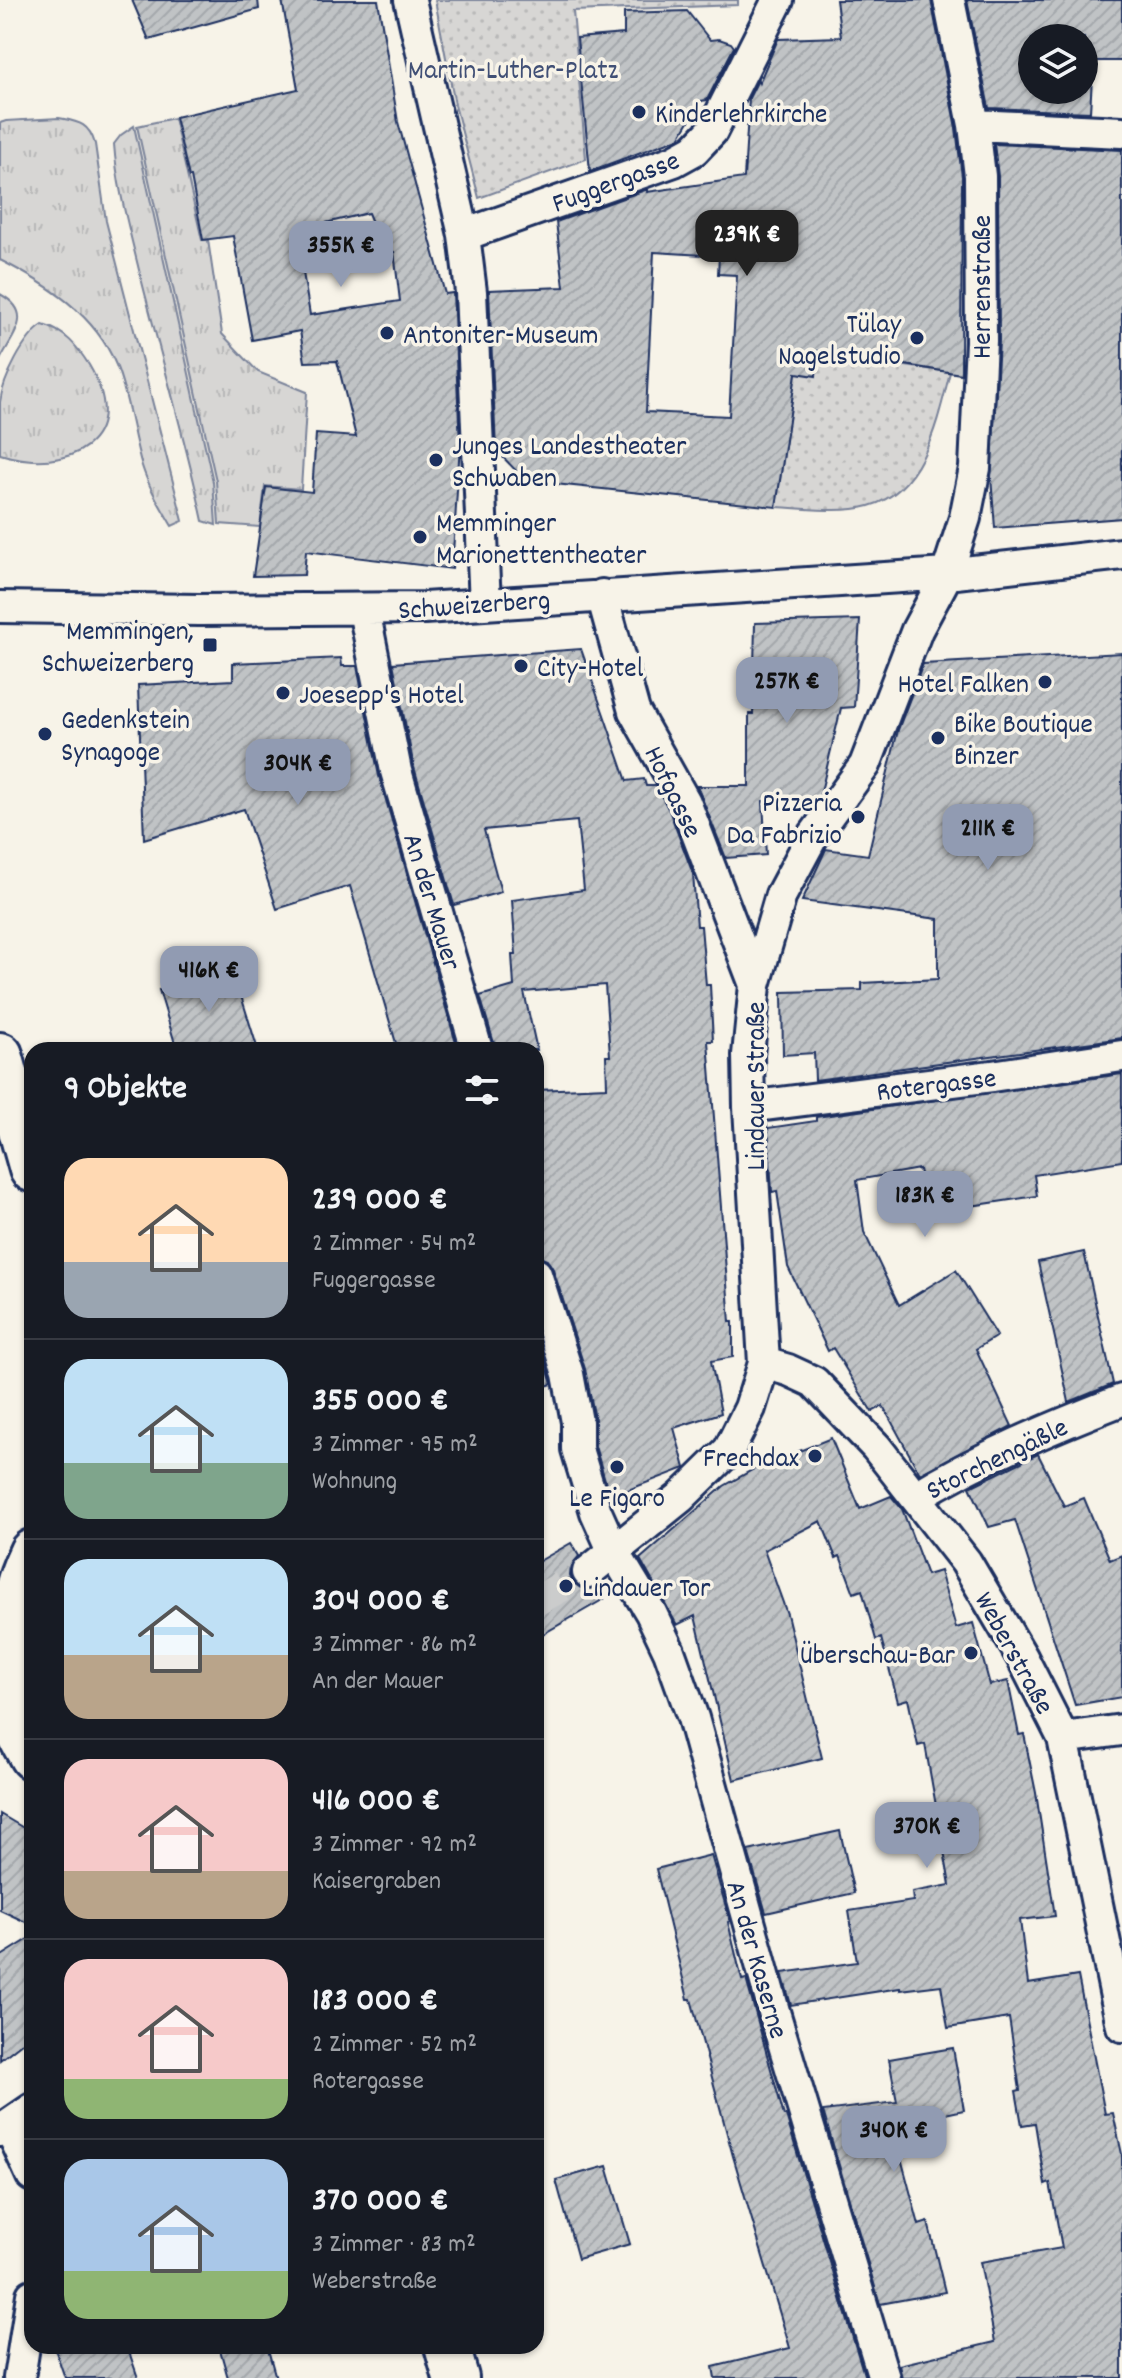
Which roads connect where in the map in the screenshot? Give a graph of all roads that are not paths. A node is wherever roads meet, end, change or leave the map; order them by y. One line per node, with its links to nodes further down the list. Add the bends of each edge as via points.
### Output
1 (410, 0): 6 (street)
2 (778, 0): 6 (street, Fuggergasse, via 712,131 694,150)
3 (949, 0): 4 (street, Herrenstraße)
4 (974, 125): 5 (street); 8 (street, Herrenstraße, via 982,236 975,468)
5 (1122, 132)
6 (464, 235): 10 (street, via 476,370)
7 (1122, 554): 8 (street, Schweizerberg)
8 (947, 574): 9 (street, Schweizerberg); 13 (street, Lindauer Straße, via 917,630 865,765 811,839 781,895)
9 (602, 595): 10 (street, Schweizerberg); 13 (street, Hofgasse, via 634,711 685,802)
10 (485, 604): 12 (street, Schweizerberg)
11 (0, 607): 12 (street, Schweizerberg)
12 (364, 610): 14 (street, An der Mauer, via 396,771)
13 (755, 985): 17 (street, Lindauer Straße)
14 (475, 1042)
15 (0, 1055): 18 (street)
16 (1122, 1056): 17 (street, Rotergasse)
17 (749, 1107): 20 (street, Lindauer Straße)
18 (24, 1140)
19 (544, 1299): 23 (street, via 568,1374 584,1477)
20 (764, 1363): 22 (street, Weberstraße, via 814,1382); 23 (street, Lindauer Straße, via 729,1450 681,1497)
21 (1122, 1400): 22 (street, Storchengäßle, via 1007,1447)
22 (915, 1497): 28 (street, Weberstraße, via 966,1562)
23 (613, 1550): 24 (street, Lindauer Straße); 36 (street, An der Kaserne, via 651,1613 693,1718)
24 (588, 1572)
25 (24, 1574): 27 (street, via 6,1637 5,1679)
26 (1122, 1730): 28 (street)
27 (15, 1735)
28 (1063, 1738): 29 (street, Weberstraße)
29 (1122, 2026)
30 (14, 2122): 31 (street)
31 (24, 2152)
32 (24, 2346): 34 (street)
33 (449, 2354): 35 (street)
34 (19, 2378)
35 (456, 2378)
36 (884, 2378)

